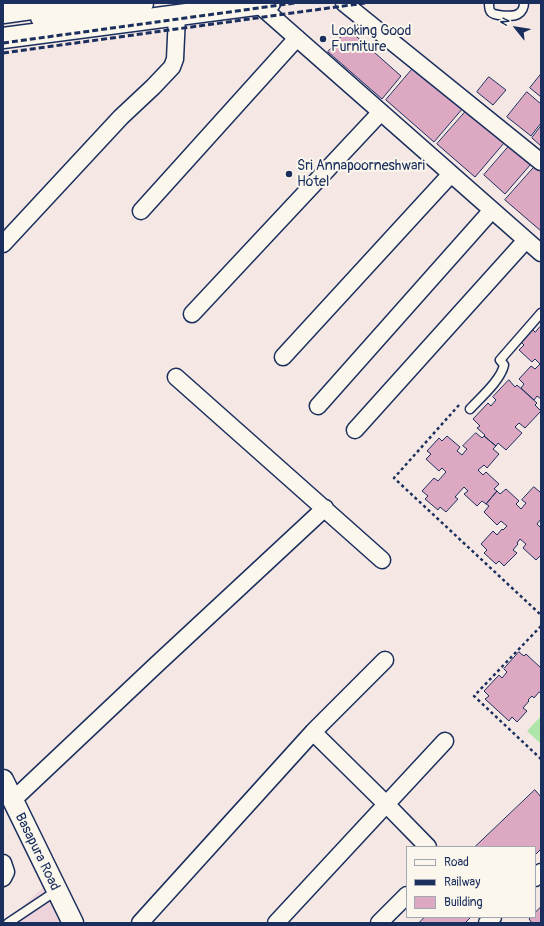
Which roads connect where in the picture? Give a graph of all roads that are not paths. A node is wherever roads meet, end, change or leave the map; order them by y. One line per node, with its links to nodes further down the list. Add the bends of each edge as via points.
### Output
1 (67, 3): 7 (highway)
2 (142, 3): 9 (highway)
3 (344, 3): 13 (street)
4 (489, 3): 5 (lane, via 489,11 492,14 513,16 522,11)
5 (524, 3)
6 (262, 4): 8 (street); 11 (street)
7 (3, 12)
8 (177, 16): 10 (street); 18 (street, via 176,59 172,67 120,117)
9 (3, 22)
10 (3, 38)
11 (297, 38): 12 (street); 16 (street)
12 (381, 112): 14 (street); 21 (street)
13 (541, 162)
14 (451, 174): 15 (street); 22 (street)
15 (492, 210): 17 (street); 24 (street)
16 (141, 211)
17 (526, 240): 19 (street); 26 (street)
18 (3, 244)
19 (541, 253)
20 (541, 313): 25 (lane, via 500,360 504,365 499,377)
21 (192, 314)
22 (283, 357)
23 (176, 377): 27 (street)
24 (318, 406)
25 (470, 409)
26 (355, 430)
27 (325, 508): 28 (street); 32 (street, via 149,671)
28 (382, 560)
29 (385, 660): 30 (street)
30 (313, 732): 33 (street); 41 (street)
31 (445, 740): 33 (street)
32 (7, 791): 37 (street, Basapura Road)
33 (386, 804): 34 (street); 42 (street)
34 (427, 846)
35 (3, 863): 36 (street, via 6,872)
36 (3, 878)
37 (56, 891): 39 (lane); 40 (street, Basapura Road)
38 (406, 896): 43 (street)
39 (8, 923)
40 (73, 923)
41 (140, 923)
42 (276, 923)
43 (379, 923)

